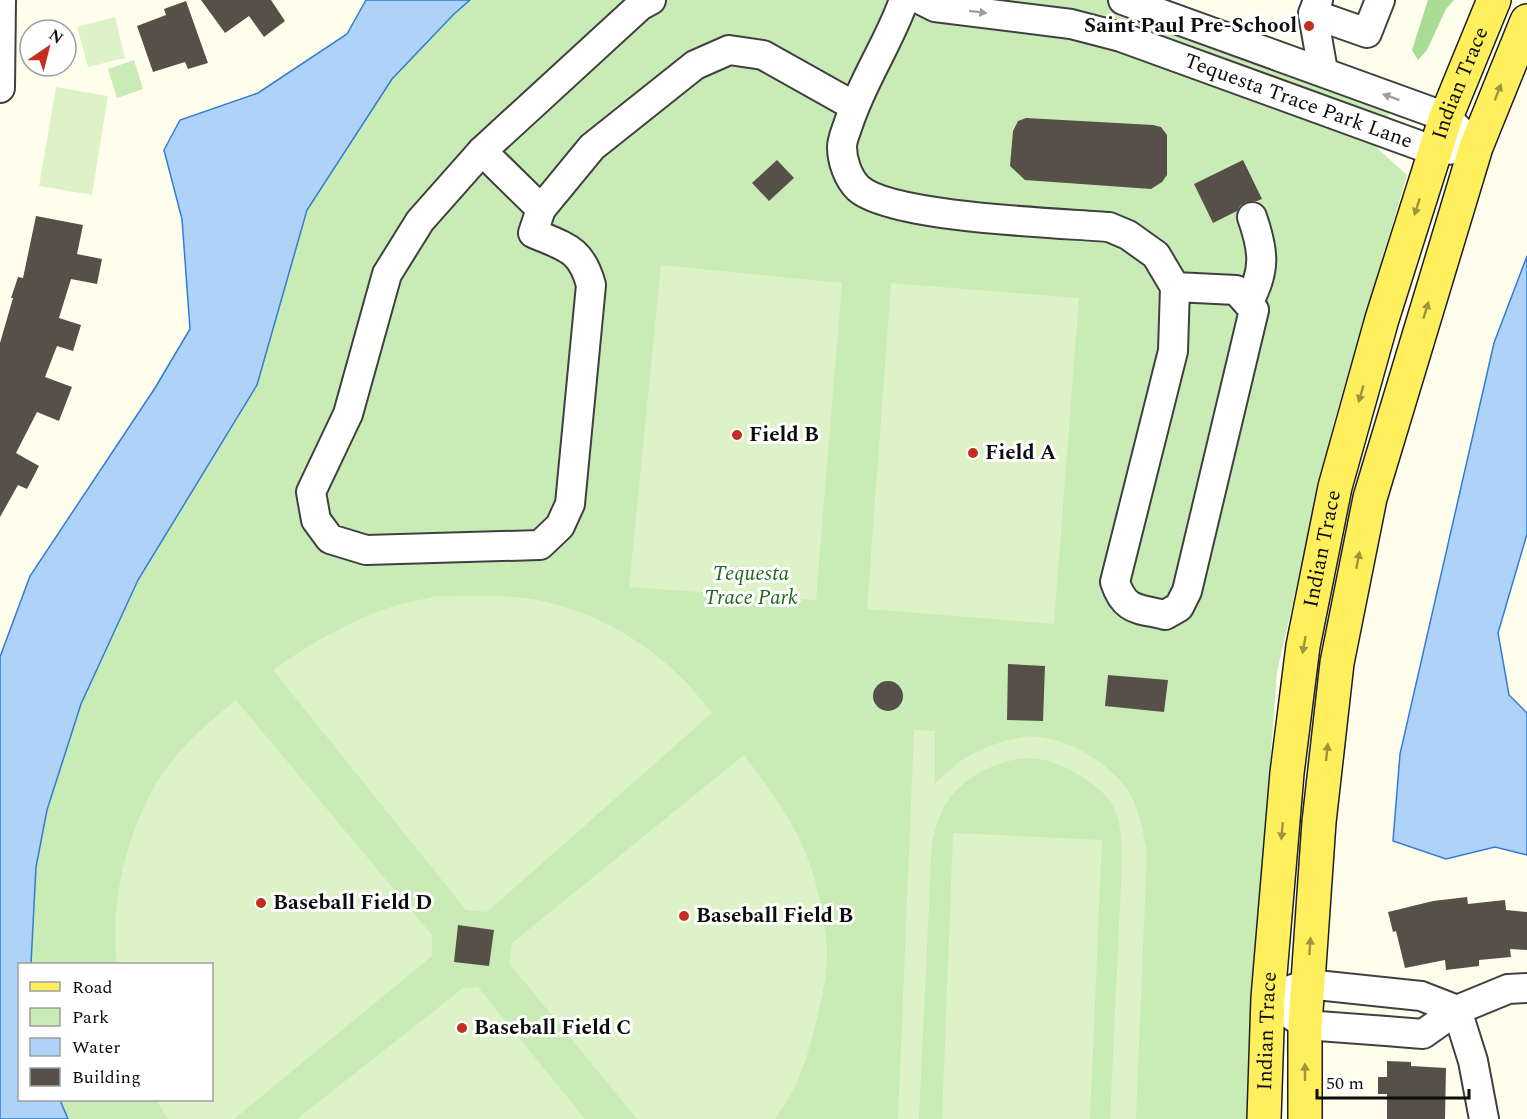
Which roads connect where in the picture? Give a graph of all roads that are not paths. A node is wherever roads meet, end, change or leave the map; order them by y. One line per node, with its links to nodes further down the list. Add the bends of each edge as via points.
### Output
1 (1, 0): 12 (street)
2 (651, 0): 16 (street)
3 (904, 0): 13 (street, via 896,24)
4 (921, 0): 9 (street, Tequesta Trace Park Lane, one-way to 9, via 935,7)
5 (1124, 0): 11 (street, Tequesta Trace Park Lane)
6 (1380, 0): 8 (street, via 1367,33)
7 (1494, 0): 14 (main road, Indian Trace)
8 (1316, 7): 11 (street)
9 (1072, 12): 17 (street, Tequesta Trace Park Lane, via 1133,41)
10 (1527, 21): 15 (main road, Indian Trace, one-way to 10)
11 (1323, 71): 14 (street, Tequesta Trace Park Lane, one-way to 11)
12 (0, 88)
13 (854, 106): 18 (street, via 763,55 729,50 695,65 592,147); 20 (street, via 842,145 845,168 858,188 885,203 958,215 1109,227 1156,255)
14 (1446, 117): 15 (street, Tequesta Trace Park Lane); 17 (main road, Indian Trace)
15 (1476, 147): 17 (street, Tequesta Trace Park Lane); 22 (main road, Indian Trace, one-way to 15, via 1319,822 1337,663 1370,498)
16 (482, 151): 18 (street); 18 (street, via 420,221 387,274 348,414 311,492 316,520 330,538 366,550 540,545 560,526 570,504 591,285 582,260 574,252 533,233)
17 (1435, 151): 25 (main road, Indian Trace, one-way to 25, via 1335,487 1303,646 1287,773)
18 (541, 209)
19 (1252, 217): 21 (street, via 1261,243 1262,265)
20 (1175, 287): 21 (street, via 1236,290); 21 (street, via 1173,351 1115,582 1123,601 1130,606 1165,615 1179,607 1187,591 1254,310)
21 (1248, 303)
22 (1307, 984): 24 (street); 25 (street); 27 (main road, Indian Trace)
23 (1527, 988): 26 (street, via 1508,989)
24 (1388, 992): 26 (street, via 1422,996); 28 (street)
25 (1268, 998): 27 (street); 29 (main road, Indian Trace)
26 (1457, 1010): 28 (street, via 1423,1034); 31 (street, via 1473,1061)
27 (1305, 1025): 28 (street); 30 (main road, Indian Trace, one-way to 27)
28 (1386, 1031)
29 (1264, 1119)
30 (1305, 1119)
31 (1484, 1119)

